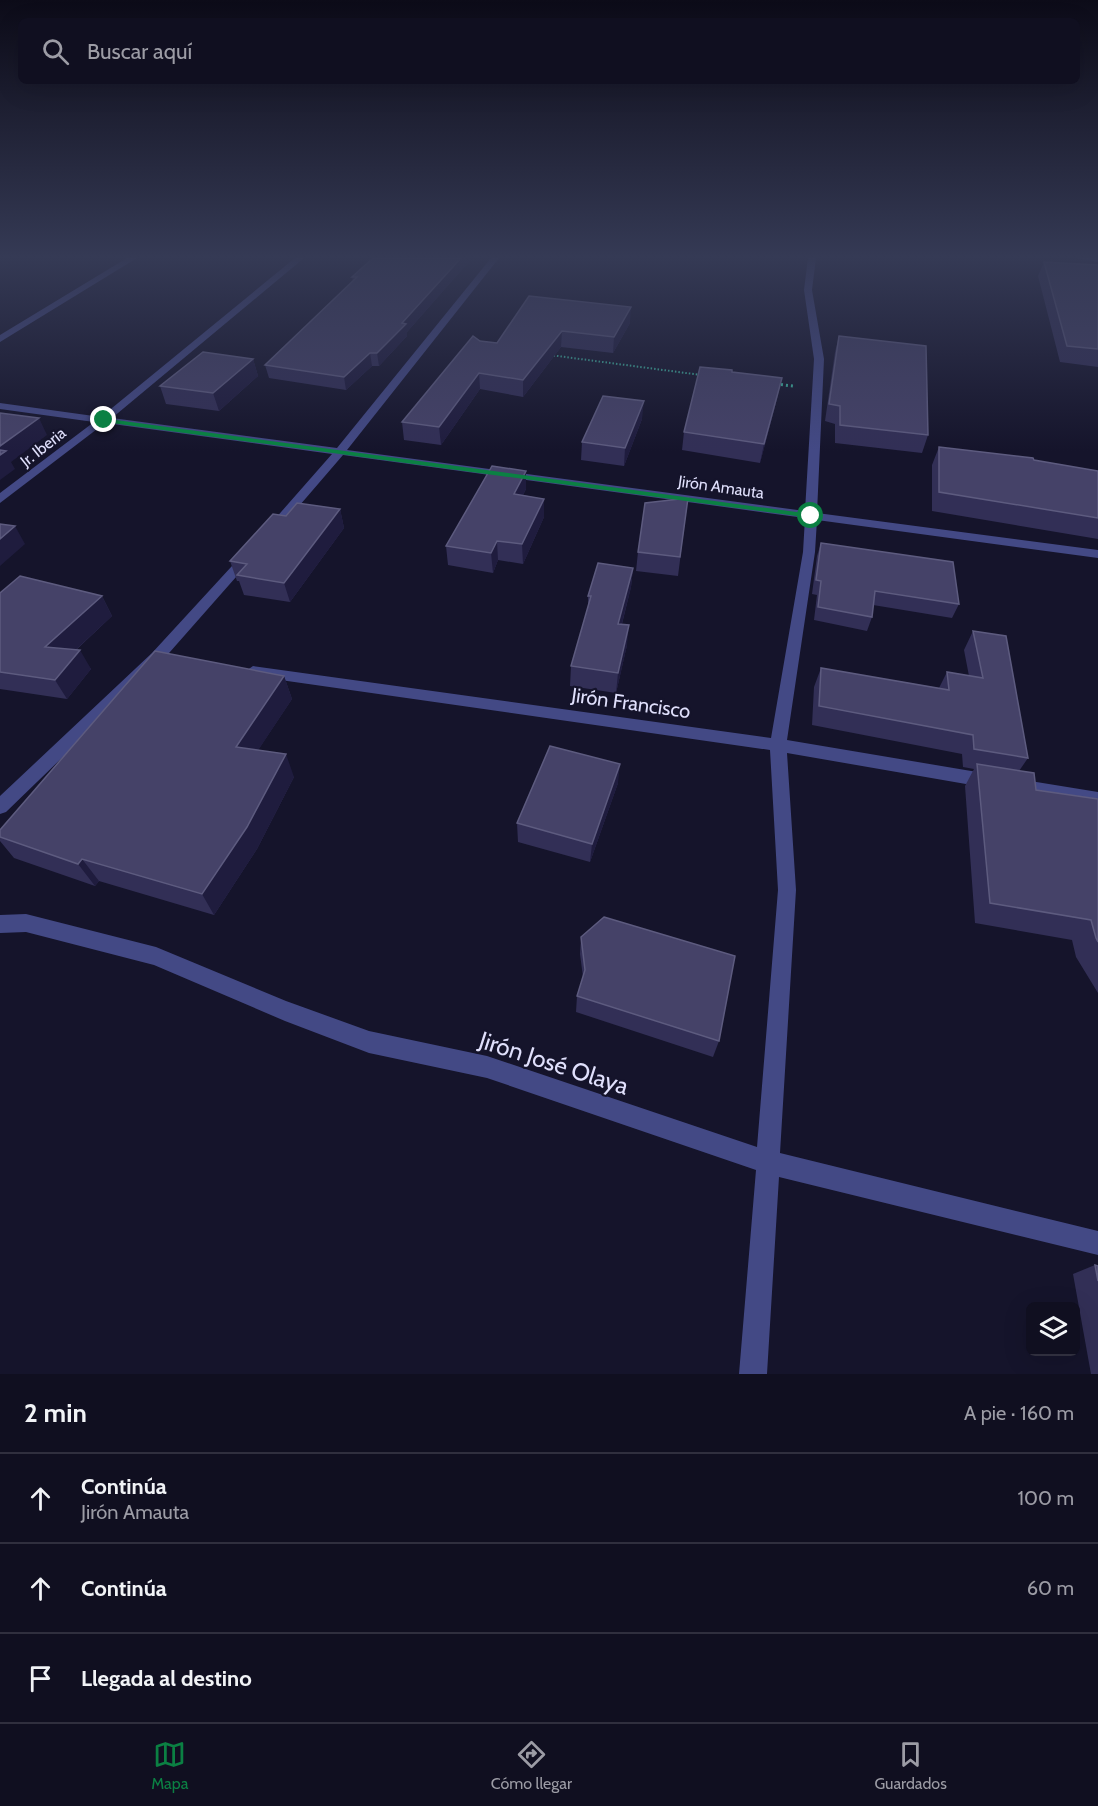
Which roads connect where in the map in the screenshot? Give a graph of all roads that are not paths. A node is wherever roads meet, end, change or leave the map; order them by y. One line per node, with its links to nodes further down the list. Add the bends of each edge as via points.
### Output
1 (28, 322): 5 (street)
2 (222, 322): 7 (street, Jr. Iberia)
3 (446, 322): 8 (street)
4 (813, 322): 10 (street, via 819,360)
5 (0, 339)
6 (0, 406): 7 (street, Jirón Amauta)
7 (104, 420): 8 (street, Jirón Amauta); 9 (street, Jr. Iberia)
8 (340, 453): 10 (street, Jirón Amauta); 12 (street)
9 (0, 499)
10 (811, 516): 11 (street, Jirón Amauta); 15 (street, via 809,552)
11 (1098, 554)
12 (157, 657): 13 (street); 17 (street)
13 (180, 660)
14 (239, 669): 15 (street, Jirón Francisco)
15 (778, 745): 16 (street, Jirón Francisco); 19 (street, via 786,890)
16 (1098, 799)
17 (0, 807)
18 (0, 924): 19 (street, Jirón José Olaya, via 26,923 156,956 369,1042 487,1068)
19 (767, 1162): 20 (street, Jirón José Olaya); 21 (street)
20 (1098, 1243)
21 (753, 1374)

